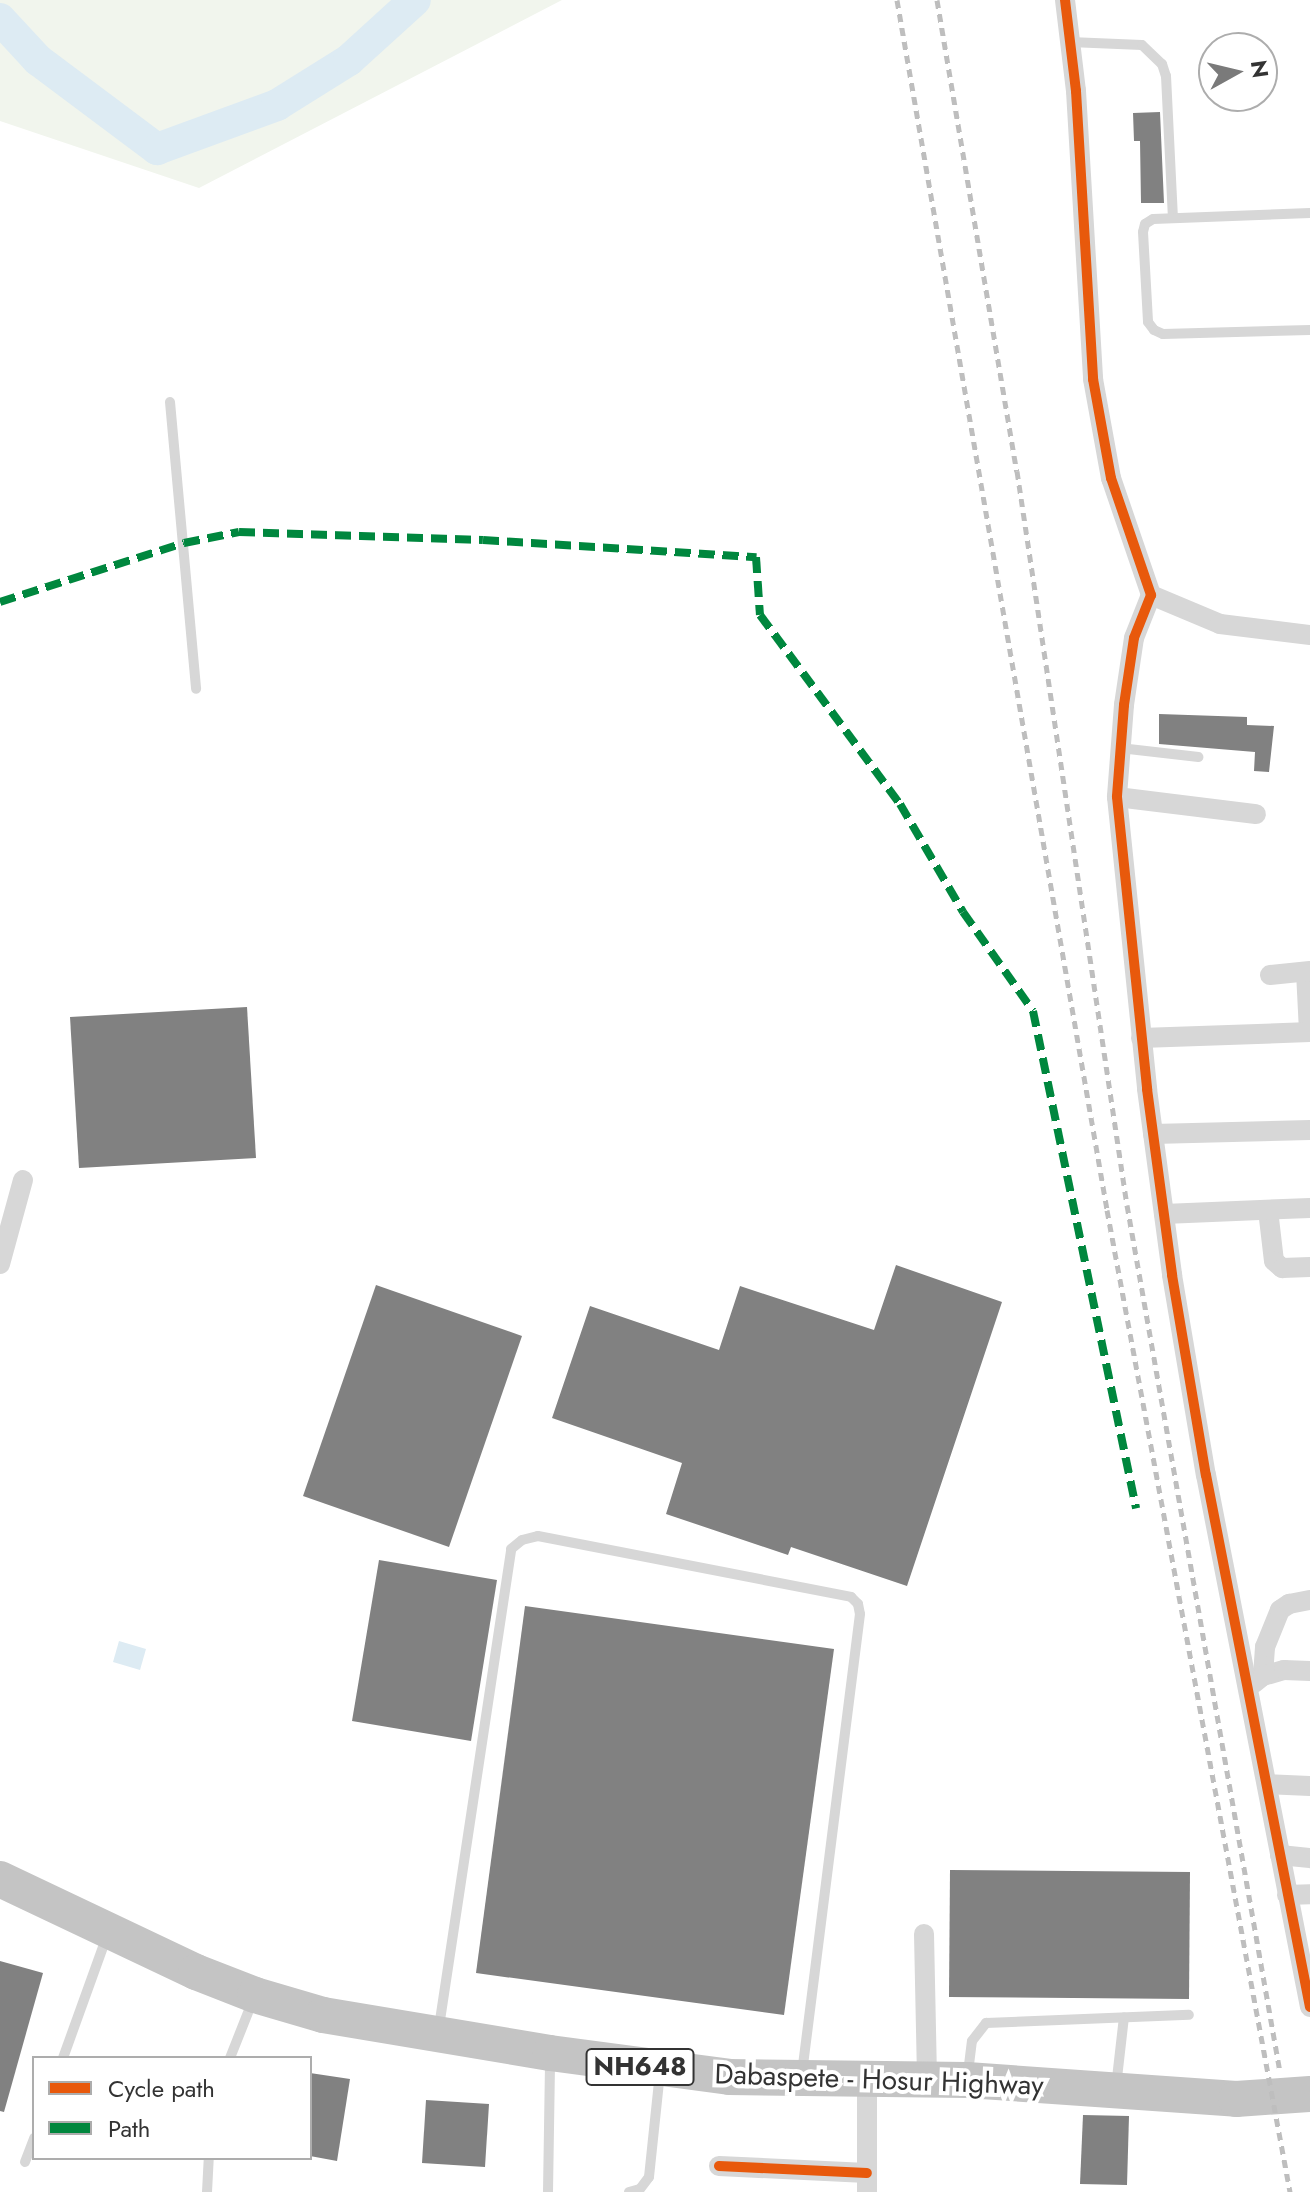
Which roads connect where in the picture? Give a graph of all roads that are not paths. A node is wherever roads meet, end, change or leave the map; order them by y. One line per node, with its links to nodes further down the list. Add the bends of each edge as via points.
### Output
1 (1065, 0): 2 (street)
2 (1070, 42): 4 (lane, via 1142,45 1162,64); 7 (street, via 1093,379 1111,478)
3 (1310, 213): 4 (lane)
4 (1173, 218): 5 (lane, via 1153,219 1143,232 1148,322 1154,330)
5 (1310, 330)
6 (170, 402): 9 (lane)
7 (1151, 595): 8 (street, via 1220,624); 10 (street, via 1134,638)
8 (1310, 635)
9 (196, 689)
10 (1120, 748): 11 (lane); 12 (street)
11 (1198, 757)
12 (1117, 797): 13 (street); 17 (street)
13 (1256, 814)
14 (1308, 971): 15 (street); 16 (street)
15 (1270, 975)
16 (1310, 1032): 17 (street)
17 (1141, 1038): 19 (street)
18 (1310, 1130): 19 (street)
19 (1153, 1134): 23 (street)
20 (23, 1180): 24 (street)
21 (1310, 1208): 22 (street)
22 (1268, 1210): 23 (street); 25 (street, via 1277,1265)
23 (1164, 1214): 28 (street, via 1206,1475)
24 (0, 1264)
25 (1310, 1267)
26 (1310, 1600): 28 (street, via 1280,1610)
27 (1310, 1671): 28 (street, via 1284,1670)
28 (1256, 1682): 29 (street)
29 (1267, 1784): 30 (street); 31 (street)
30 (1310, 1786)
31 (1280, 1855): 32 (street); 35 (street)
32 (1310, 1858)
33 (0, 1879): 36 (highway, Dabaspete - Hosur Highway / NH648)
34 (1310, 1894): 35 (street)
35 (1287, 1895): 38 (street)
36 (109, 1930): 39 (highway, Dabaspete - Hosur Highway / NH648); 45 (lane)
37 (924, 1934): 49 (street)
38 (1304, 1951): 40 (street)
39 (255, 1995): 43 (highway, Dabaspete - Hosur Highway / NH648, via 323,2015); 46 (lane)
40 (1310, 2003)
41 (1189, 2015): 42 (lane)
42 (1124, 2017): 51 (lane, via 986,2023 972,2041); 52 (lane)
43 (438, 2033): 44 (highway, Dabaspete - Hosur Highway / NH648); 50 (lane, via 511,1549 538,1536 851,1597 858,1604)
44 (550, 2053): 47 (highway, Dabaspete - Hosur Highway / NH648); 60 (lane)
45 (64, 2056)
46 (231, 2056)
47 (661, 2070): 50 (highway, Dabaspete - Hosur Highway / NH648); 61 (lane, via 649,2177 640,2189)
48 (867, 2078): 49 (highway, Dabaspete - Hosur Highway / NH648); 50 (highway, Dabaspete - Hosur Highway / NH648); 58 (street)
49 (927, 2079): 51 (highway, Dabaspete - Hosur Highway / NH648)
50 (802, 2080)
51 (967, 2080): 52 (highway, Dabaspete - Hosur Highway / NH648)
52 (1116, 2088): 53 (highway, Dabaspete - Hosur Highway / NH648, via 1236,2099)
53 (1310, 2094)
54 (32, 2143): 56 (lane)
55 (209, 2160): 59 (lane)
56 (25, 2162)
57 (719, 2166): 58 (street)
58 (867, 2183)
59 (207, 2192)
60 (548, 2192)
61 (629, 2192)

